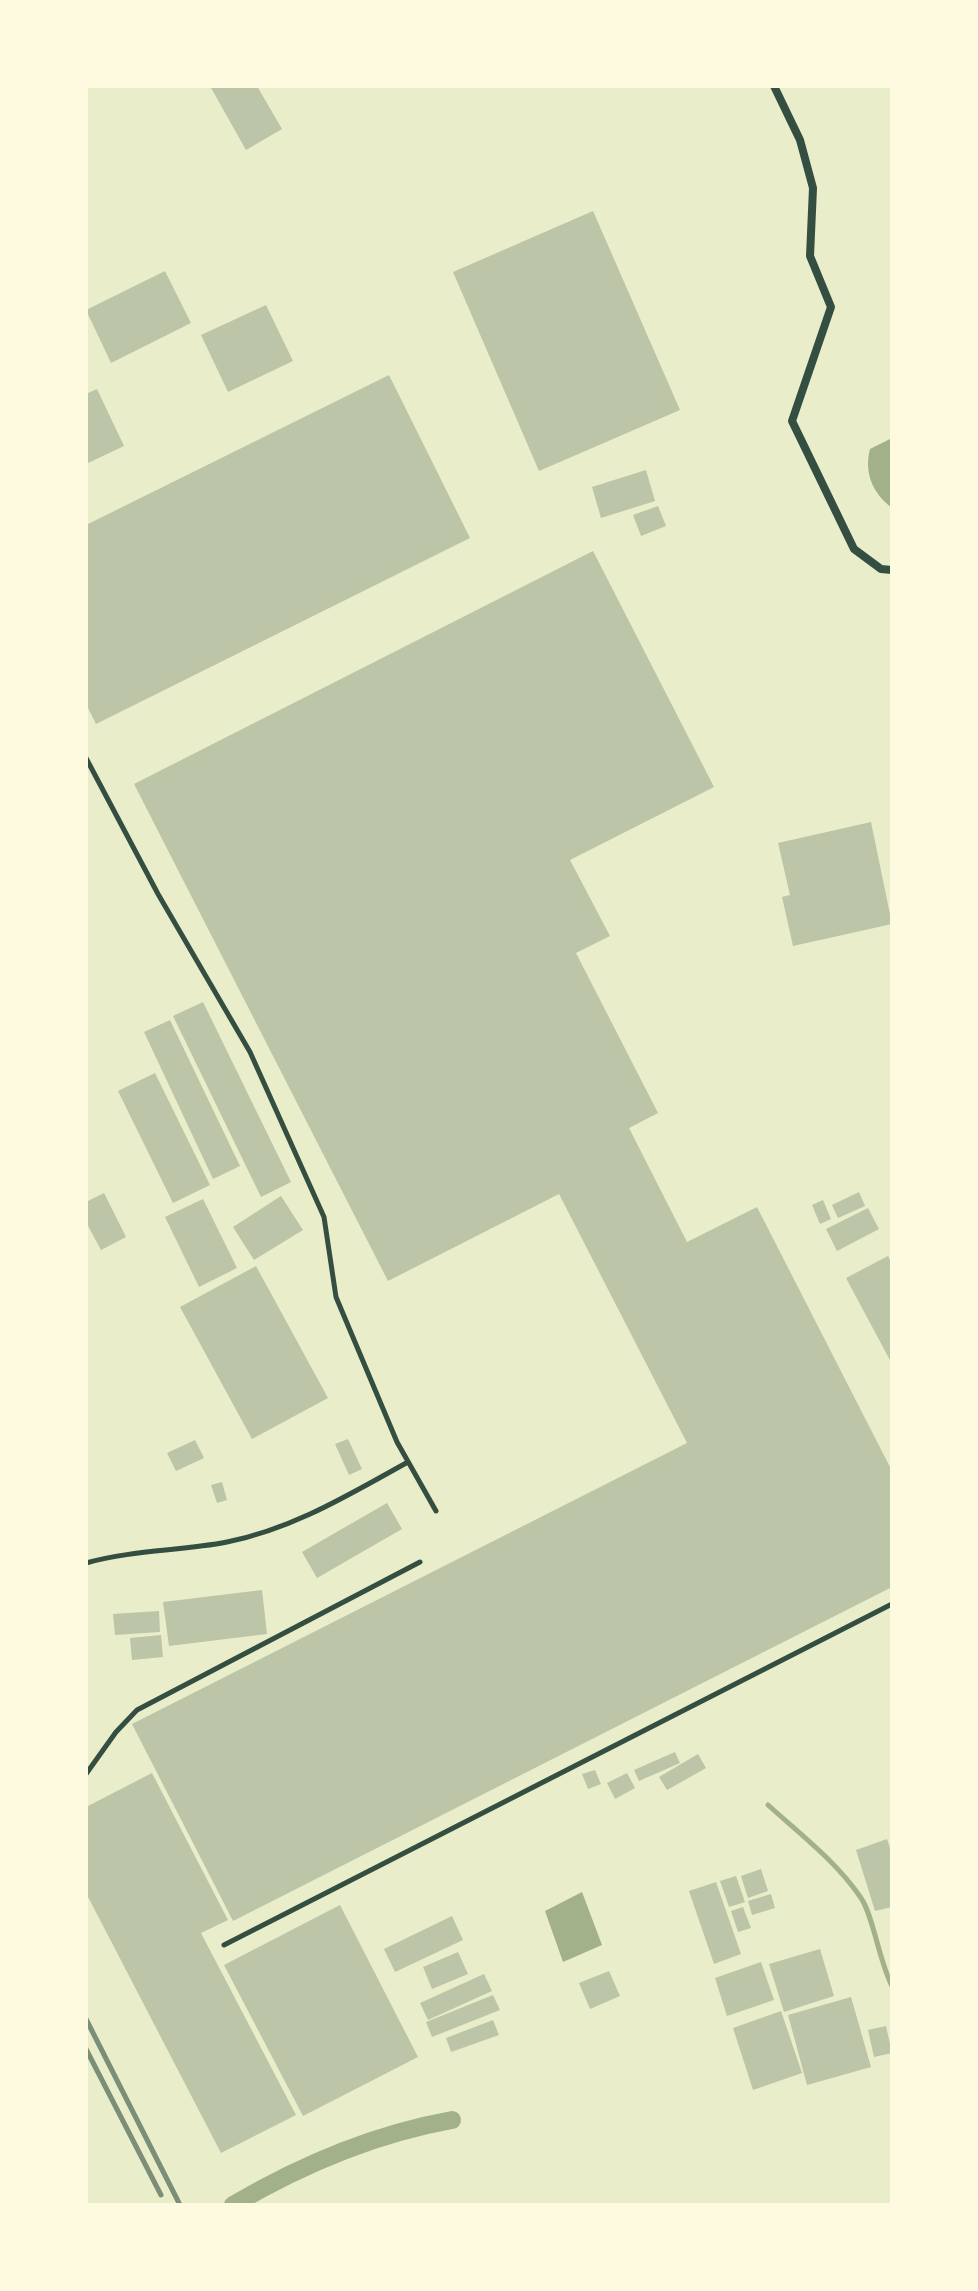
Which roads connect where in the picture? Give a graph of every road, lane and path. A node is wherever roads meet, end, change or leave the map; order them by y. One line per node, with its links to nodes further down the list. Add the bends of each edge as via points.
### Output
1 (774, 86): 2 (street, via 800,140 813,188 810,256 831,307 792,421 854,549 881,569)
2 (892, 570)
3 (86, 758): 4 (lane, via 250,1052 324,1217 336,1297)
4 (408, 1462): 5 (lane); 7 (lane, via 322,1510 269,1531)
5 (436, 1511)
6 (420, 1562): 9 (lane, via 137,1710)
7 (86, 1563)
8 (892, 1604): 10 (lane)
9 (86, 1774)
10 (224, 1945)

